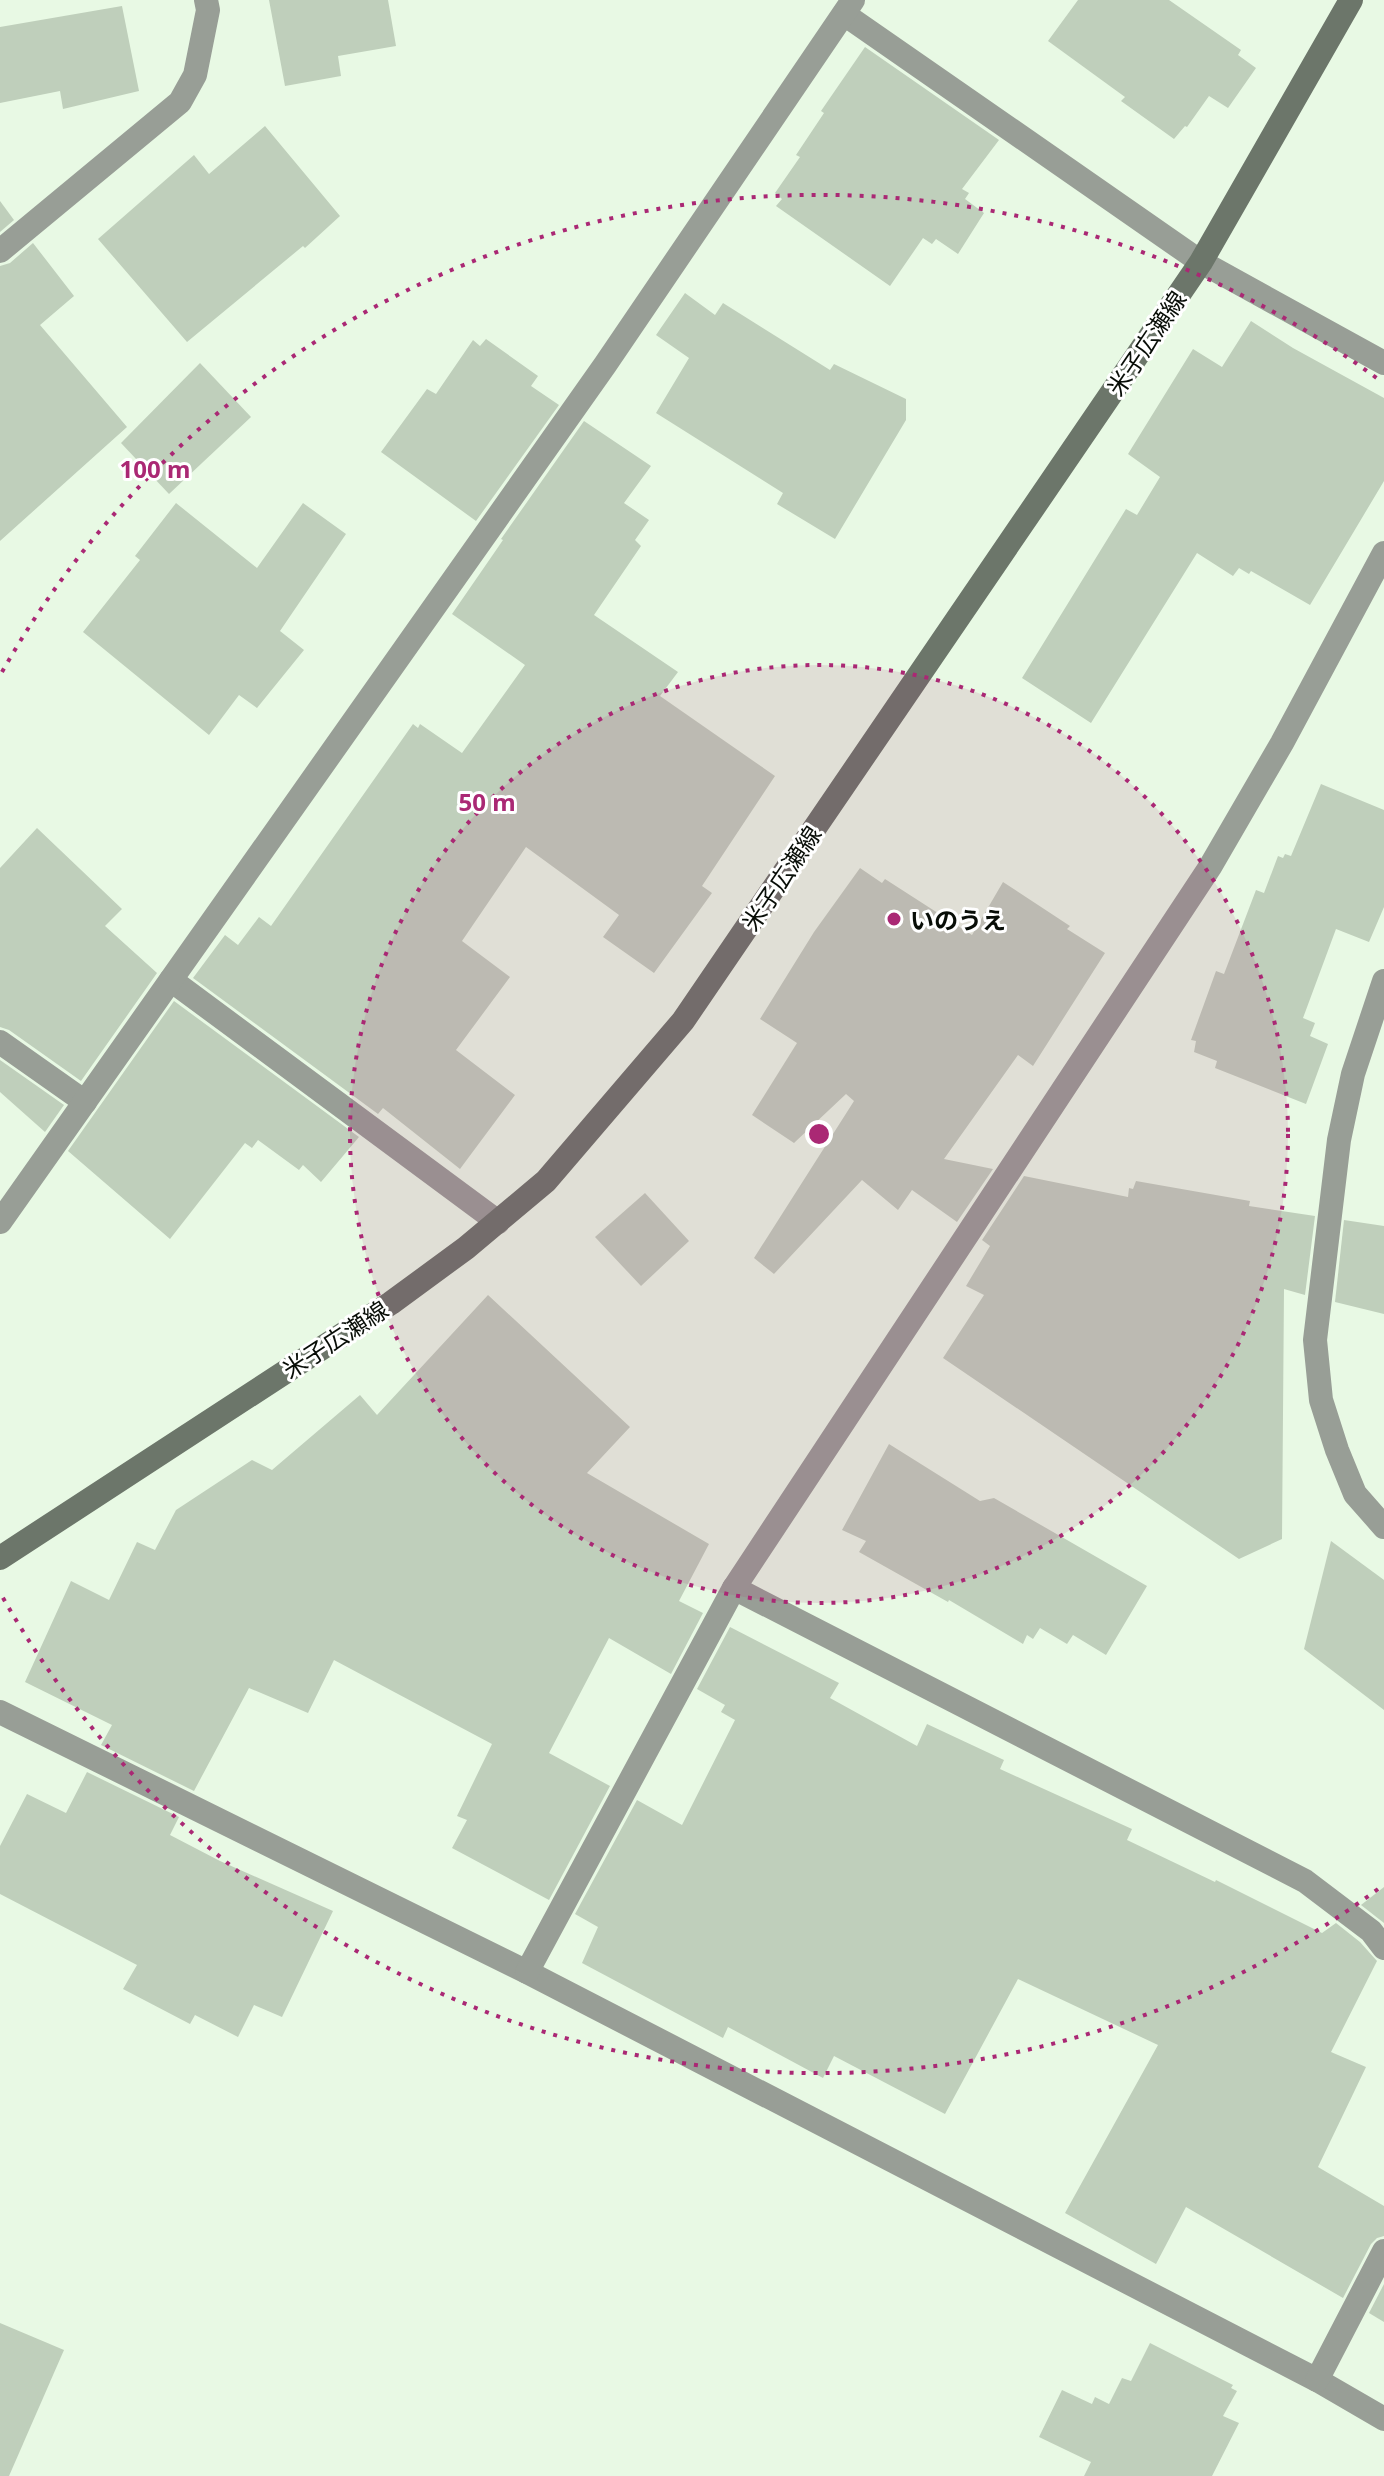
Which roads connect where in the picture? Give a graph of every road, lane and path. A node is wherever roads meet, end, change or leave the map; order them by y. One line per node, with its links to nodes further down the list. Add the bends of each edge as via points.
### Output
1 (206, 0): 4 (street, via 195,75 180,102)
2 (1351, 0): 5 (main road, 米子広瀬線)
3 (848, 7): 5 (street); 8 (street, via 605,365)
4 (0, 251)
5 (1201, 262): 6 (street); 13 (main road, 米子広瀬線, via 683,1021 546,1181)
6 (1384, 363)
7 (1384, 553): 16 (street, via 1210,867)
8 (171, 980): 11 (street); 13 (street)
9 (1384, 981): 14 (street, via 1353,1074 1339,1140 1315,1340 1321,1400 1337,1450 1355,1494)
10 (0, 1042): 11 (street)
11 (85, 1102): 12 (street)
12 (0, 1222)
13 (498, 1222): 15 (main road, 米子広瀬線, via 391,1303)
14 (1384, 1527)
15 (0, 1558)
16 (734, 1588): 18 (street, via 1305,1881 1371,1931); 19 (street)
17 (0, 1712): 19 (street)
18 (1384, 1948)
19 (527, 1972): 21 (street)
20 (1384, 2251): 21 (street)
21 (1317, 2380): 22 (street)
22 (1384, 2419)

